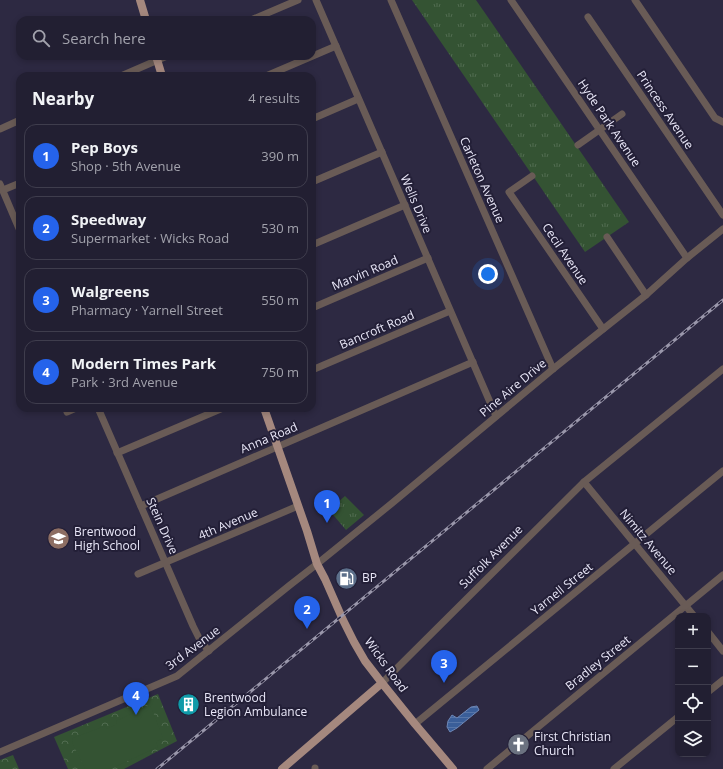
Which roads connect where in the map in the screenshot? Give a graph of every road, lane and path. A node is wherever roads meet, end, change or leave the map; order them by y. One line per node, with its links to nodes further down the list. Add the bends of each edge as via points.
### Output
1 (140, 0): 7 (main road)
2 (298, 0): 8 (street)
3 (316, 0): 10 (street, Wells Drive)
4 (391, 0): 45 (street, Carleton Avenue)
5 (512, 0): 24 (street, Hyde Park Avenue)
6 (635, 0): 22 (street, via 715,118)
7 (145, 16)
8 (260, 16)
9 (588, 17): 32 (street, Princess Avenue)
10 (336, 46): 11 (street); 18 (street, Wells Drive)
11 (316, 55)
12 (153, 60): 15 (street)
13 (158, 60): 16 (main road)
14 (303, 60): 17 (street)
15 (129, 72)
16 (161, 72)
17 (275, 72)
18 (358, 99): 20 (street); 26 (street, Wells Drive)
19 (622, 114): 24 (street)
20 (316, 117)
21 (16, 122): 23 (street)
22 (723, 122)
23 (0, 129)
24 (600, 129): 25 (street); 38 (street, Hyde Park Avenue)
25 (578, 145)
26 (382, 152): 28 (street); 31 (street, Wells Drive)
27 (532, 176): 42 (street, Cecil Avenue, via 509,192)
28 (316, 180)
29 (16, 184): 30 (street)
30 (1, 187): 33 (street)
31 (405, 205): 36 (street); 37 (street, Wells Drive)
32 (723, 215)
33 (16, 222)
34 (723, 229): 38 (street, Pine Aire Drive)
35 (607, 237): 39 (street)
36 (316, 243)
37 (428, 258): 40 (street, Marvin Road); 41 (street, Wells Drive)
38 (687, 258): 39 (street, Pine Aire Drive)
39 (646, 295): 42 (street, Pine Aire Drive)
40 (316, 306)
41 (450, 311): 43 (street, Wells Drive); 44 (street, Bancroft Road)
42 (603, 329): 45 (street, Pine Aire Drive)
43 (473, 362): 50 (street, Wells Drive); 51 (street, Anna Road)
44 (316, 368)
45 (553, 369): 50 (street, Pine Aire Drive)
46 (723, 369): 54 (street, Suffolk Avenue)
47 (100, 412): 52 (street, Stein Drive)
48 (214, 412): 52 (street)
49 (265, 412): 51 (main road, Wicks Road)
50 (496, 416): 59 (street, Pine Aire Drive)
51 (278, 446): 55 (street, Anna Road); 56 (main road, Wicks Road)
52 (118, 453): 55 (street, Stein Drive)
53 (723, 471): 57 (street, Yarnell Street)
54 (584, 482): 57 (street, Nimitz Avenue); 68 (street, Suffolk Avenue)
55 (141, 506): 58 (street, Stein Drive)
56 (298, 506): 58 (street, 4th Avenue); 59 (main road, Wicks Road)
57 (635, 544): 62 (street, Nimitz Avenue); 71 (street, Yarnell Street)
58 (166, 562): 60 (street, 4th Avenue); 66 (street, Stein Drive, via 193,626)
59 (317, 564): 66 (street, 3rd Avenue); 68 (main road, Wicks Road, via 354,642)
60 (138, 574)
61 (723, 575): 62 (street, Bradley Street)
62 (686, 605): 63 (street, Nimitz Avenue); 75 (street, Bradley Street)
63 (692, 613)
64 (711, 636): 65 (street)
65 (723, 651)
66 (209, 652): 72 (street, 3rd Avenue, via 177,676)
67 (723, 680): 69 (street)
68 (382, 683): 71 (main road, Wicks Road); 73 (main road, Suffolk Avenue)
69 (711, 690)
70 (675, 719): 76 (street)
71 (415, 724): 74 (main road, Wicks Road)
72 (0, 752)
73 (282, 769)
74 (453, 769)
75 (487, 769)
76 (614, 769)

